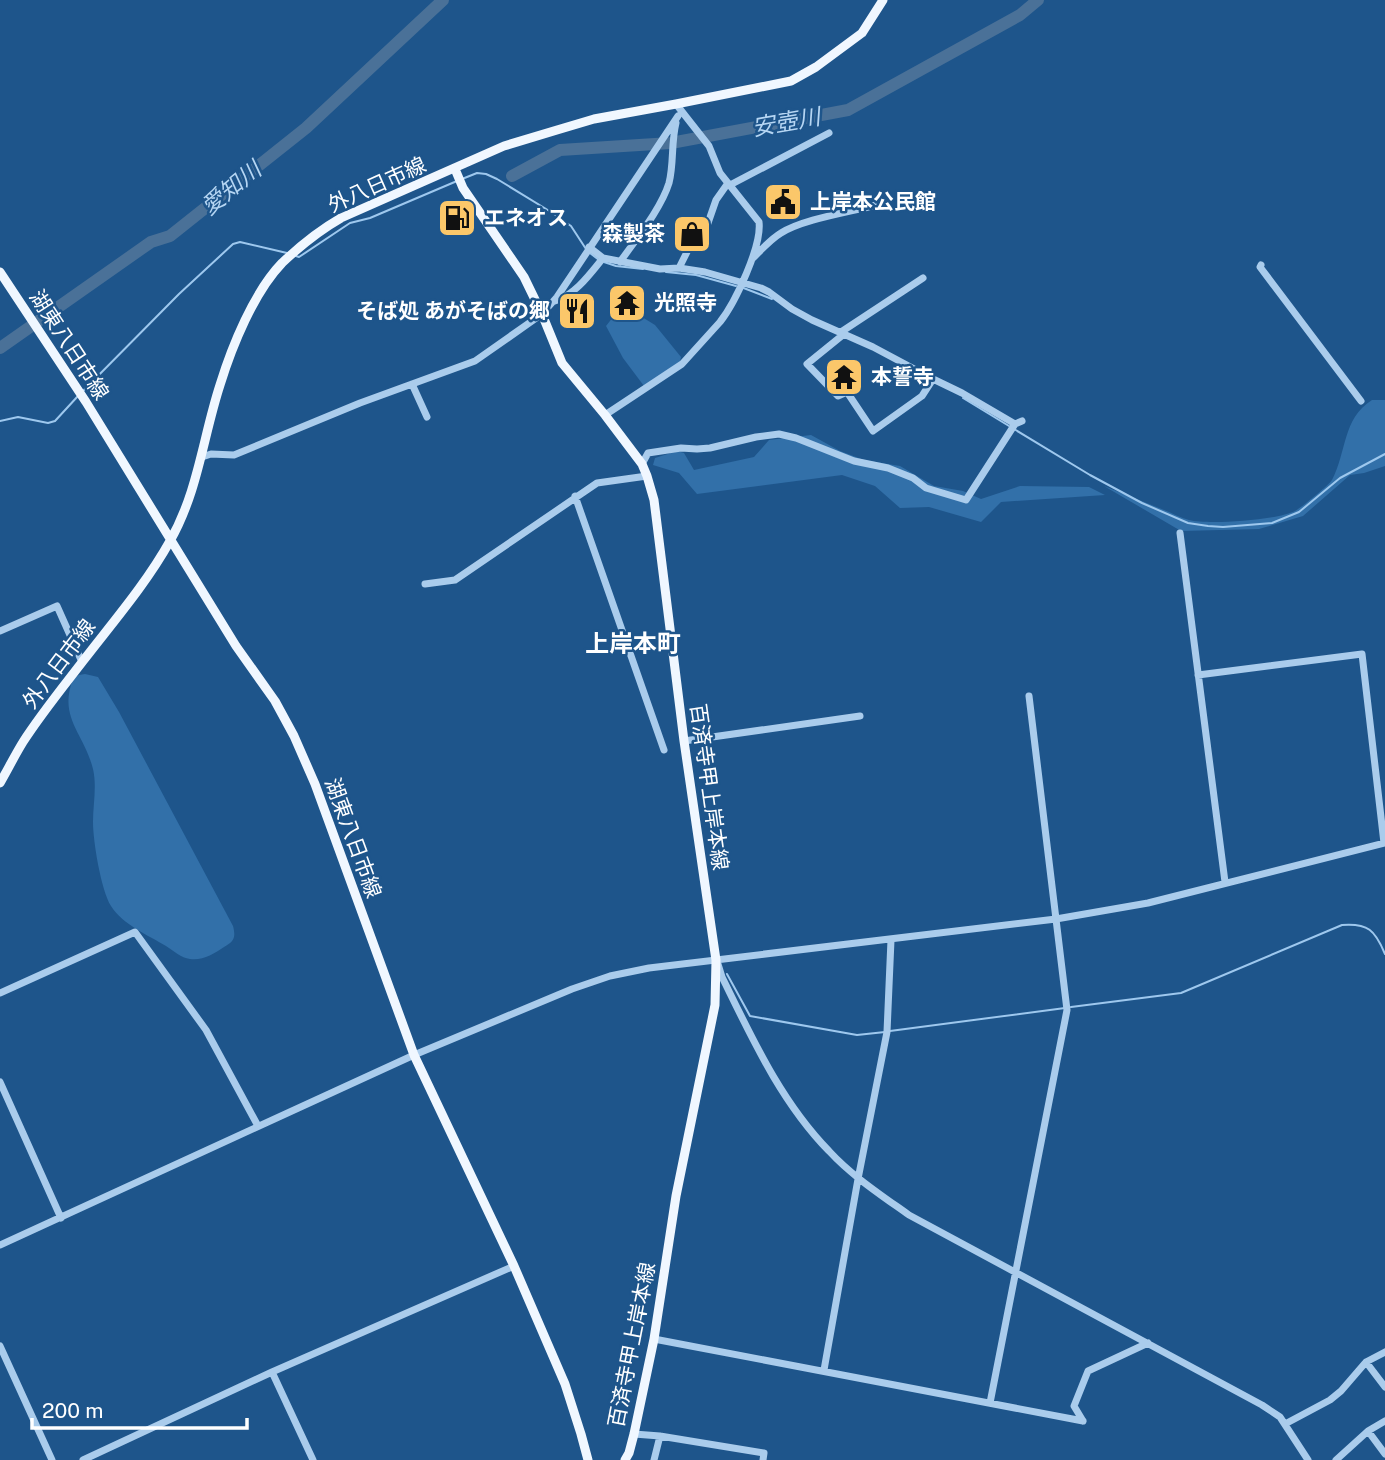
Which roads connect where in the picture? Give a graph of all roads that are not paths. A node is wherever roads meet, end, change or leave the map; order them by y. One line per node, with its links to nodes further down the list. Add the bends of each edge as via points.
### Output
1 (883, 0): 2 (main road, 外八日市線, via 862,33 791,80)
2 (676, 104): 3 (street); 5 (main road, 外八日市線, via 594,119 504,146); 6 (street, via 709,146)
3 (678, 116): 8 (street); 11 (street, via 664,197)
4 (829, 133): 6 (street)
5 (456, 173): 18 (main road, 百済寺甲上岸本線, via 524,277); 25 (main road, 外八日市線, via 341,218 281,264 243,325 219,385)
6 (729, 184): 10 (street, via 759,222); 13 (street)
7 (876, 205): 10 (street, via 784,230)
8 (589, 247): 9 (street); 17 (street)
9 (603, 258): 11 (street); 17 (street, via 564,298)
10 (750, 261): 16 (street)
11 (620, 262): 13 (street)
12 (1261, 265): 22 (street)
13 (678, 268): 16 (street)
14 (0, 272): 30 (main road, 湖東八日市線)
15 (923, 278): 19 (street)
16 (742, 283): 19 (street, via 769,292 792,309); 23 (street, via 726,315 682,365)
17 (553, 302): 18 (street)
18 (542, 314): 21 (street, via 475,361); 23 (main road, 百済寺甲上岸本線, via 562,363)
19 (842, 333): 20 (street); 20 (street, via 807,364 838,396 847,392 873,431 922,396)
20 (933, 379): 26 (street, via 1018,423 966,500 926,488 888,468 779,434 710,448 648,453)
21 (412, 384): 24 (street); 25 (street, via 234,455)
22 (1361, 401)
23 (605, 415): 26 (main road, 百済寺甲上岸本線)
24 (427, 417)
25 (202, 457): 30 (main road, 外八日市線, via 185,512)
26 (642, 464): 27 (main road, 百済寺甲上岸本線)
27 (647, 476): 28 (street, via 597,483); 37 (main road, 百済寺甲上岸本線, via 654,500)
28 (575, 496): 31 (street, via 455,580); 38 (street)
29 (1180, 533): 34 (street)
30 (170, 541): 33 (main road, 外八日市線); 46 (main road, 湖東八日市線, via 294,736)
31 (425, 584)
32 (0, 631): 33 (street, via 58,606)
33 (82, 662): 39 (main road, 外八日市線, via 23,742)
34 (1198, 675): 40 (street, via 1362,654); 41 (street)
35 (1029, 696): 42 (street)
36 (860, 716): 37 (street)
37 (684, 741): 44 (main road, 百済寺甲上岸本線)
38 (664, 750)
39 (0, 783)
40 (1384, 843): 41 (street)
41 (1225, 882): 42 (street, via 1149,903)
42 (1056, 919): 43 (street); 53 (street, via 1067,1010)
43 (891, 940): 44 (street); 49 (street, via 887,1032)
44 (716, 960): 46 (street, via 610,976); 49 (street, via 773,1077 828,1151); 54 (main road, 百済寺甲上岸本線, via 715,1005 676,1196)
45 (0, 993): 48 (street, via 135,932 205,1030)
46 (414, 1055): 48 (street); 52 (main road, 湖東八日市線)
47 (0, 1082): 50 (street)
48 (258, 1126): 50 (street)
49 (858, 1179): 53 (street, via 909,1215); 59 (street)
50 (61, 1218): 51 (street)
51 (0, 1245)
52 (514, 1266): 60 (street); 72 (main road, 湖東八日市線, via 565,1384)
53 (1014, 1272): 55 (street); 62 (street)
54 (654, 1339): 59 (street); 66 (main road, 百済寺甲上岸本線)
55 (1148, 1343): 62 (street, via 1088,1371 1074,1406 1083,1421); 64 (street, via 1262,1405)
56 (0, 1346): 69 (street)
57 (1385, 1352): 58 (street)
58 (1366, 1362): 61 (street); 64 (street, via 1330,1400)
59 (824, 1370): 62 (street)
60 (272, 1371): 70 (street); 71 (street)
61 (1385, 1387)
62 (990, 1403)
63 (1385, 1421): 65 (street)
64 (1285, 1424): 76 (street)
65 (1368, 1431): 68 (street); 77 (street)
66 (634, 1434): 67 (street); 73 (main road, 百済寺甲上岸本線)
67 (660, 1436): 74 (street); 75 (street, via 764,1453)
68 (1384, 1457)
69 (52, 1460)
70 (83, 1460)
71 (313, 1460)
72 (588, 1460)
73 (625, 1460)
74 (654, 1460)
75 (763, 1460)
76 (1308, 1460)
77 (1336, 1460)

